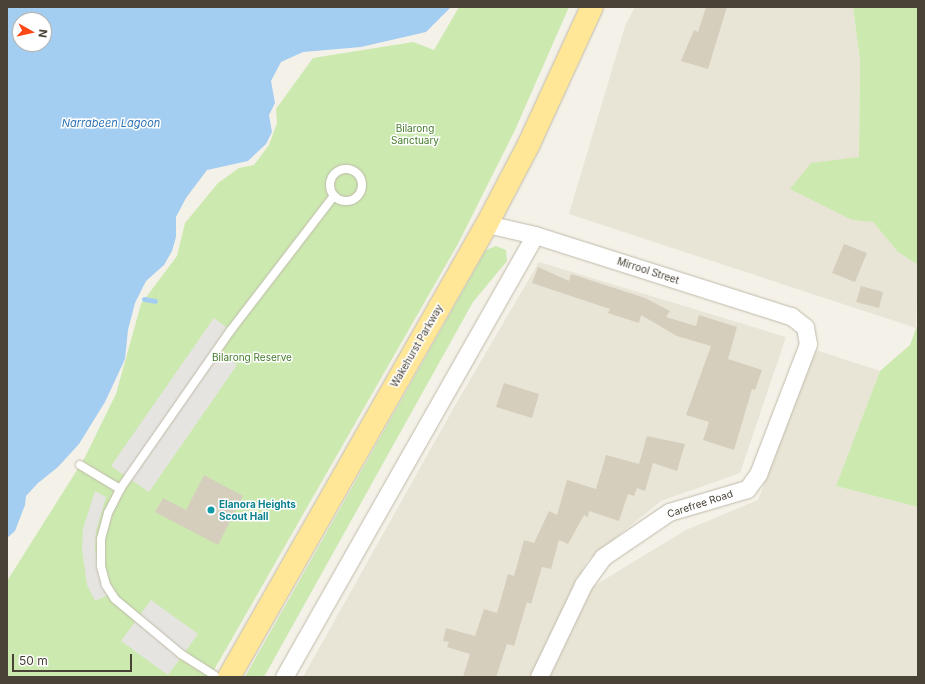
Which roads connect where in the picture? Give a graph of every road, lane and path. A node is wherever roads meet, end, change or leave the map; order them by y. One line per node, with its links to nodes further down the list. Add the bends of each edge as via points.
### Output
1 (592, 7): 3 (main road, Wakehurst Parkway, via 528,146)
2 (334, 196): 2 (lane, via 330,186 337,172 351,170 359,176 363,185 356,198 342,201); 7 (lane, via 231,330)
3 (487, 224): 4 (street, Mirrool Street); 9 (main road, Wakehurst Parkway)
4 (535, 235): 5 (street, Mirrool Street, via 791,316); 10 (street)
5 (805, 327): 11 (street, Carefree Road, via 808,344 758,474 746,489 668,512 604,557 582,585)
6 (80, 465): 7 (lane)
7 (120, 489): 8 (lane, via 108,513 101,539 101,566 106,585 115,599 136,617 181,654)
8 (217, 677)
9 (229, 677)
10 (284, 677)
11 (539, 677)

